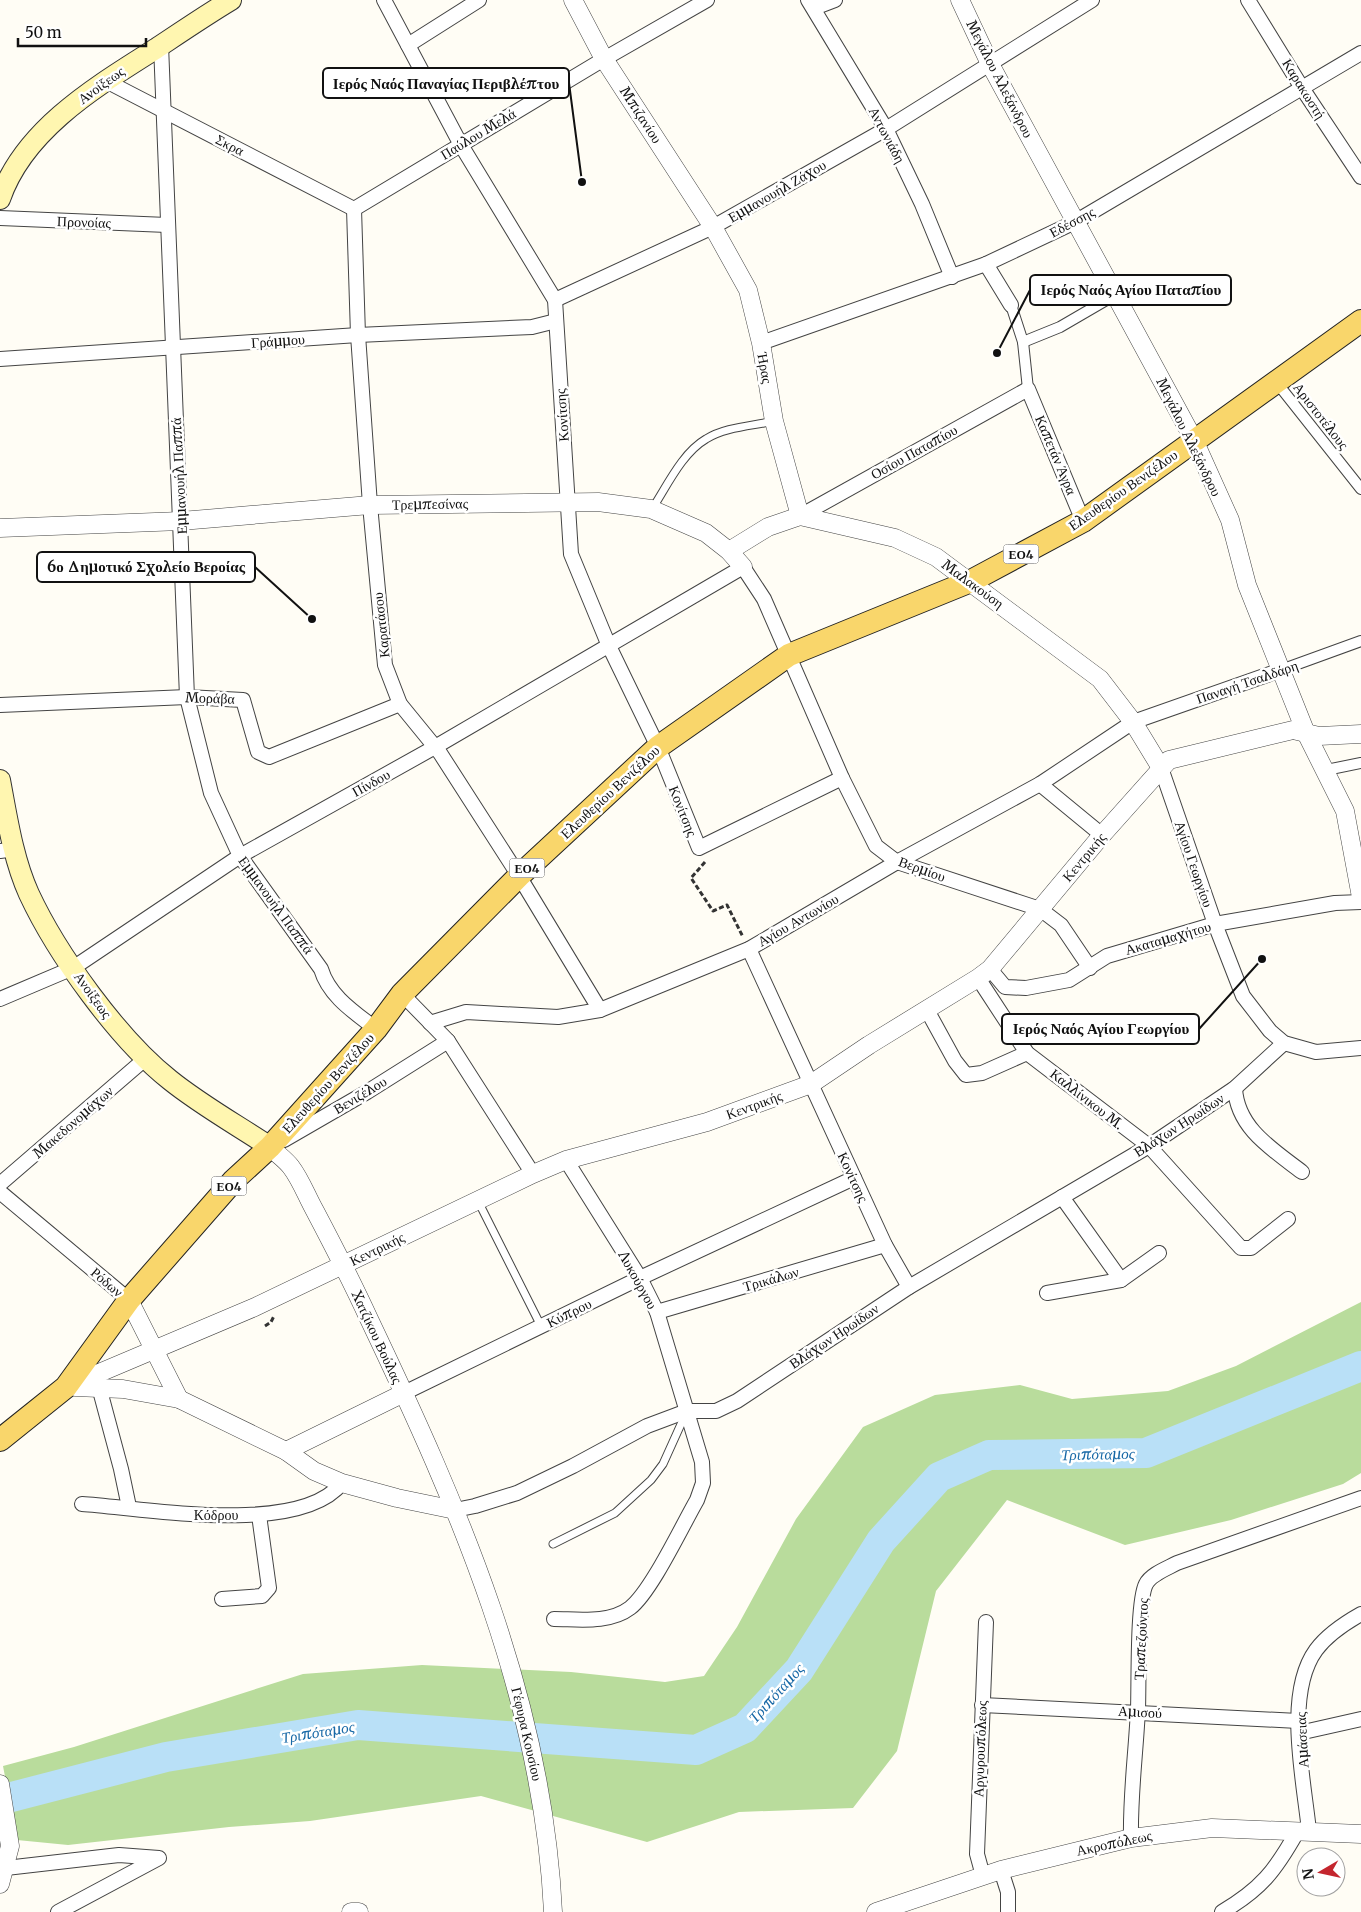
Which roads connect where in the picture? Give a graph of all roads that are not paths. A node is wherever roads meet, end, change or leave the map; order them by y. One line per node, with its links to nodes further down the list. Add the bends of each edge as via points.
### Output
1 (231, 0): 11 (main road, Ανοίξεως)
2 (384, 0): 12 (street, Κονίτσης)
3 (479, 0): 12 (street)
4 (573, 0): 14 (street, Μπιζανίου)
5 (707, 0): 14 (street, Παύλου Μελά)
6 (835, 0): 10 (street)
7 (960, 0): 15 (street, Μεγάλου Αλεξάνδρου)
8 (1092, 0): 15 (street, Εμμανουήλ Ζάχου)
9 (1248, 0): 17 (street, Καρακωστή)
10 (811, 4): 19 (street, Αντωνιάδη)
11 (161, 45): 16 (main road, Ανοίξεως); 18 (street, Εμμανουήλ Παππά)
12 (408, 45): 20 (street, Κονίτσης)
13 (1361, 53): 17 (street, Εδέσσης)
14 (604, 59): 20 (street, Παύλου Μελά); 27 (street, Μπιζανίου)
15 (990, 64): 19 (street, Εμμανουήλ Ζάχου); 25 (street, Μεγάλου Αλεξάνδρου)
16 (106, 82): 18 (street, Σκρα); 22 (main road, Ανοίξεως, via 41,134 20,161)
17 (1302, 88): 21 (street, Καρακωστή); 25 (street, Εδέσσης)
18 (162, 110): 23 (street, Σκρα); 26 (street, Εμμανουήλ Παππά)
19 (886, 129): 27 (street, Εμμανουήλ Ζάχου); 29 (street, Αντωνιάδη)
20 (461, 144): 23 (street, Παύλου Μελά); 31 (street, Κονίτσης)
21 (1361, 177)
22 (0, 199)
23 (354, 209): 35 (street, Καρατάσου)
24 (0, 218): 26 (street, Προνοίας)
25 (1075, 222): 28 (street, Εδέσσης); 30 (street, Μεγάλου Αλεξάνδρου)
26 (167, 225): 38 (street, Εμμανουήλ Παππά)
27 (713, 227): 31 (street, Εμμανουήλ Ζάχου); 37 (street, Ήρας, via 748,290)
28 (986, 264): 29 (street, Εδέσσης); 32 (street)
29 (952, 277): 37 (street, Εδέσσης)
30 (1115, 295): 36 (street, via 1060,327); 43 (street, Μεγάλου Αλεξάνδρου)
31 (555, 300): 34 (street, Κονίτσης)
32 (1011, 305): 36 (street)
33 (1361, 321): 40 (main road, Ελευθερίου Βενιζέλου / ΕΟ4)
34 (556, 322): 35 (street, Γράμμου, via 532,327); 45 (street, Κονίτσης)
35 (358, 335): 38 (street, Γράμμου); 46 (street, Καρατάσου)
36 (1023, 342): 41 (street)
37 (761, 343): 42 (street, Ήρας)
38 (172, 348): 39 (street, Γράμμου); 50 (street, Εμμανουήλ Παππά)
39 (0, 360)
40 (1277, 383): 43 (main road, Ελευθερίου Βενιζέλου / ΕΟ4); 44 (street, Αριστοτέλους)
41 (1028, 389): 48 (street, Οσίου Παταπίου); 49 (street, Καπετάν Άγρα)
42 (774, 421): 47 (lane, via 722,432 693,448); 48 (street, Ήρας)
43 (1194, 440): 49 (main road, Ελευθερίου Βενιζέλου / ΕΟ4); 58 (street, Μεγάλου Αλεξάνδρου, via 1230,520 1247,586)
44 (1361, 489)
45 (568, 501): 46 (street, Τρεμπεσίνας); 47 (street, Τρεμπεσίνας); 56 (street, Κονίτσης, via 571,554)
46 (370, 505): 50 (street, Τρεμπεσίνας); 60 (street, Καρατάσου, via 385,665)
47 (652, 509): 52 (street, Τρεμπεσίνας, via 706,533)
48 (800, 516): 52 (street, via 768,527); 54 (street, Μαλακούση, via 895,538 936,557)
49 (1083, 520): 54 (main road, Ελευθερίου Βενιζέλου / ΕΟ4)
50 (181, 521): 51 (street, Τρεμπεσίνας); 59 (street, Εμμανουήλ Παππά)
51 (0, 528)
52 (729, 551): 53 (street, Τρεμπεσίνας)
53 (743, 567): 56 (street, Πίνδου); 57 (street, Τρεμπεσίνας, via 764,599)
54 (971, 581): 57 (main road, Ελευθερίου Βενιζέλου / ΕΟ4); 62 (street, Μαλακούση, via 1100,679)
55 (1361, 641): 58 (street, Παναγή Τσαλδάρη)
56 (609, 646): 65 (street, Πίνδου); 66 (street, Κονίτσης)
57 (788, 655): 66 (main road, Ελευθερίου Βενιζέλου / ΕΟ4); 70 (street, Βερμίου)
58 (1281, 670): 62 (street, Παναγή Τσαλδάρη); 63 (street, Μεγάλου Αλεξάνδρου)
59 (187, 697): 60 (street, Μοράβα, via 243,700 258,752 269,757); 61 (street, Μοράβα); 75 (street, Εμμανουήλ Παππά, via 211,793)
60 (400, 704): 65 (street, Καρατάσου)
61 (0, 705)
62 (1133, 722): 68 (street, Μαλακούση); 72 (street, Αγίου Αντωνίου)
63 (1306, 733): 64 (street, Κεντρικής, via 1331,737); 68 (street, Κεντρικής, via 1293,730 1222,746 1169,760); 69 (street, Μεγάλου Αλεξάνδρου)
64 (1361, 734)
65 (435, 747): 75 (street, Πίνδου); 77 (street, Καρατάσου)
66 (658, 747): 70 (street, Κονίτσης, via 699,848); 77 (main road, Ελευθερίου Βενιζέλου / ΕΟ4)
67 (1361, 763): 69 (street)
68 (1161, 768): 73 (street, Κεντρικής); 81 (street, Αγίου Γεωργίου)
69 (1326, 770): 78 (street, Μεγάλου Αλεξάνδρου, via 1345,811)
70 (842, 778): 76 (street, Βερμίου, via 876,846)
71 (0, 780): 74 (main road, Ανοίξεως)
72 (1040, 784): 73 (street); 76 (street, Αγίου Αντωνίου)
73 (1102, 835): 80 (street, Κεντρικής)
74 (8, 850): 83 (main road, Ανοίξεως, via 28,893)
75 (240, 856): 83 (street, Πίνδου); 91 (street, Εμμανουήλ Παππά, via 321,969 325,983 352,1011)
76 (897, 862): 80 (street, Βερμίου); 82 (street, Αγίου Αντωνίου)
77 (519, 876): 86 (main road, Ελευθερίου Βενιζέλου / ΕΟ4); 88 (street, Καρατάσου)
78 (1361, 897)
79 (1361, 902): 81 (street, Ακαταμαχήτου, via 1335,903)
80 (1040, 909): 84 (street, Βερμίου, via 1061,925); 85 (street, Κεντρικής)
81 (1215, 924): 84 (street, Ακαταμαχήτου, via 1107,956); 93 (street, Αγίου Γεωργίου, via 1243,996 1270,1031)
82 (749, 949): 88 (street, Αγίου Αντωνίου); 97 (street, Κονίτσης)
83 (73, 968): 87 (street, Πίνδου); 96 (main road, Ανοίξεως, via 96,1002)
84 (1090, 968): 85 (street, Ακαταμαχήτου, via 1069,980 1026,988 1005,987)
85 (984, 974): 89 (street, Κεντρικής); 95 (street, Καλλίνικου Μ.)
86 (402, 994): 90 (street); 91 (main road, Ελευθερίου Βενιζέλου / ΕΟ4)
87 (0, 999)
88 (600, 1010): 90 (street, Αγίου Αντωνίου, via 558,1017 466,1012)
89 (927, 1010): 95 (street, via 966,1075 982,1073); 97 (street, Κεντρικής)
90 (430, 1023): 92 (street)
91 (376, 1029): 100 (main road, Ελευθερίου Βενιζέλου / ΕΟ4)
92 (448, 1041): 100 (street, Βενιζέλου); 103 (street)
93 (1284, 1043): 94 (street, Αγίου Γεωργίου, via 1316,1052); 98 (street, Βλάχων Ηρωίδων)
94 (1361, 1048)
95 (1027, 1053): 99 (street, Καλλίνικου Μ.)
96 (145, 1059): 100 (main road, Ανοίξεως, via 170,1081); 105 (street, Μακεδονομάχων)
97 (811, 1084): 101 (street, Κεντρικής, via 707,1122); 104 (street, Κονίτσης)
98 (1235, 1088): 99 (street, Βλάχων Ηρωίδων); 102 (street, via 1244,1121 1260,1140)
99 (1149, 1146): 107 (street, Βλάχων Ηρωίδων); 109 (street, Καλλίνικου Μ., via 1242,1248 1251,1248)
100 (270, 1147): 112 (street, Χατζίκου Βούλας, via 291,1167); 117 (main road, Ελευθερίου Βενιζέλου / ΕΟ4, via 234,1180)
101 (566, 1160): 103 (street, Κεντρικής); 113 (street, Λυκούργου)
102 (1302, 1172)
103 (533, 1174): 108 (street, Κεντρικής)
104 (854, 1178): 110 (street, Κονίτσης); 113 (street, Κύπρου)
105 (0, 1184)
106 (0, 1192): 117 (street, Ρόδων)
107 (1062, 1197): 114 (street); 115 (street, Βλάχων Ηρωίδων)
108 (477, 1200): 112 (street, Κεντρικής); 119 (lane)
109 (1288, 1220)
110 (885, 1245): 115 (street, Κονίτσης); 118 (street, Τρικάλων)
111 (1159, 1253): 114 (street)
112 (343, 1265): 120 (street, Κεντρικής); 123 (street, Χατζίκου Βούλας)
113 (640, 1278): 118 (street, Λυκούργου); 119 (street, Κύπρου)
114 (1121, 1280): 116 (street)
115 (909, 1287): 125 (street, Βλάχων Ηρωίδων, via 737,1401 716,1411)
116 (1047, 1293)
117 (129, 1300): 120 (street, Ρόδων); 121 (main road, Ελευθερίου Βενιζέλου / ΕΟ4)
118 (657, 1312): 125 (street, Λυκούργου)
119 (541, 1326): 123 (street, Κύπρου)
120 (154, 1350): 121 (street, Κεντρικής); 124 (street, Ρόδων)
121 (66, 1387): 122 (street, Βλάχων Ηρωίδων); 126 (main road, Ελευθερίου Βενιζέλου / ΕΟ4)
122 (99, 1387): 124 (street, Βλάχων Ηρωίδων); 131 (street)
123 (404, 1393): 127 (street, Κύπρου); 132 (street, Χατζίκου Βούλας)
124 (180, 1399): 127 (street, Βλάχων Ηρωίδων)
125 (688, 1411): 132 (street, Βλάχων Ηρωίδων, via 647,1426 517,1493); 134 (lane, via 663,1464 651,1480 615,1513); 138 (street, Λυκούργου, via 702,1462 703,1483 697,1500 645,1592 629,1609 614,1615 591,1620)
126 (0, 1440)
127 (286, 1451): 128 (street, Βλάχων Ηρωίδων, via 314,1471)
128 (342, 1483): 132 (street, Βλάχων Ηρωίδων); 133 (street, Κόδρου, via 336,1491 314,1504)
129 (1361, 1498): 141 (street, Τραπεζούντος, via 1177,1563 1149,1579 1144,1588)
130 (82, 1504): 131 (street, Κόδρου)
131 (129, 1507): 133 (street, Κόδρου, via 184,1515)
132 (455, 1510): 135 (street, Χατζίκου Βούλας)
133 (259, 1515): 136 (street, via 269,1588 262,1596)
134 (553, 1544)
135 (489, 1595): 155 (street, Γέφυρα Κουσίου, via 532,1748 552,1875)
136 (222, 1599)
137 (1361, 1614): 143 (street, Αμάσειας, via 1334,1632 1316,1650 1304,1676)
138 (554, 1619)
139 (986, 1622): 140 (street, Αργυρουπόλεως)
140 (982, 1705): 141 (street, Αμισού); 150 (street, Αργυρουπόλεως, via 977,1854)
141 (1138, 1712): 143 (street, Αμισού); 147 (street, Τραπεζούντος, via 1130,1809)
142 (1361, 1719): 143 (street, Αμισού)
143 (1299, 1727): 145 (street, Αμάσειας)
144 (0, 1784): 149 (street, via 10,1846)
145 (1303, 1831): 146 (street, Ακροπόλεως); 147 (street, Ακροπόλεως, via 1212,1828); 158 (street, via 1270,1877)
146 (1361, 1834)
147 (1131, 1838): 148 (street, Ακροπόλεως)
148 (1001, 1870): 150 (street, Ακροπόλεως); 157 (street, via 1008,1892)
149 (3, 1876): 152 (street, via 119,1855 159,1858)
150 (983, 1876): 151 (street, Ακροπόλεως)
151 (905, 1907): 156 (street, Ακροπόλεως)
152 (58, 1912)
153 (351, 1912): 154 (street)
154 (359, 1912)
155 (553, 1912)
156 (876, 1912)
157 (1008, 1912)
158 (1222, 1912)

